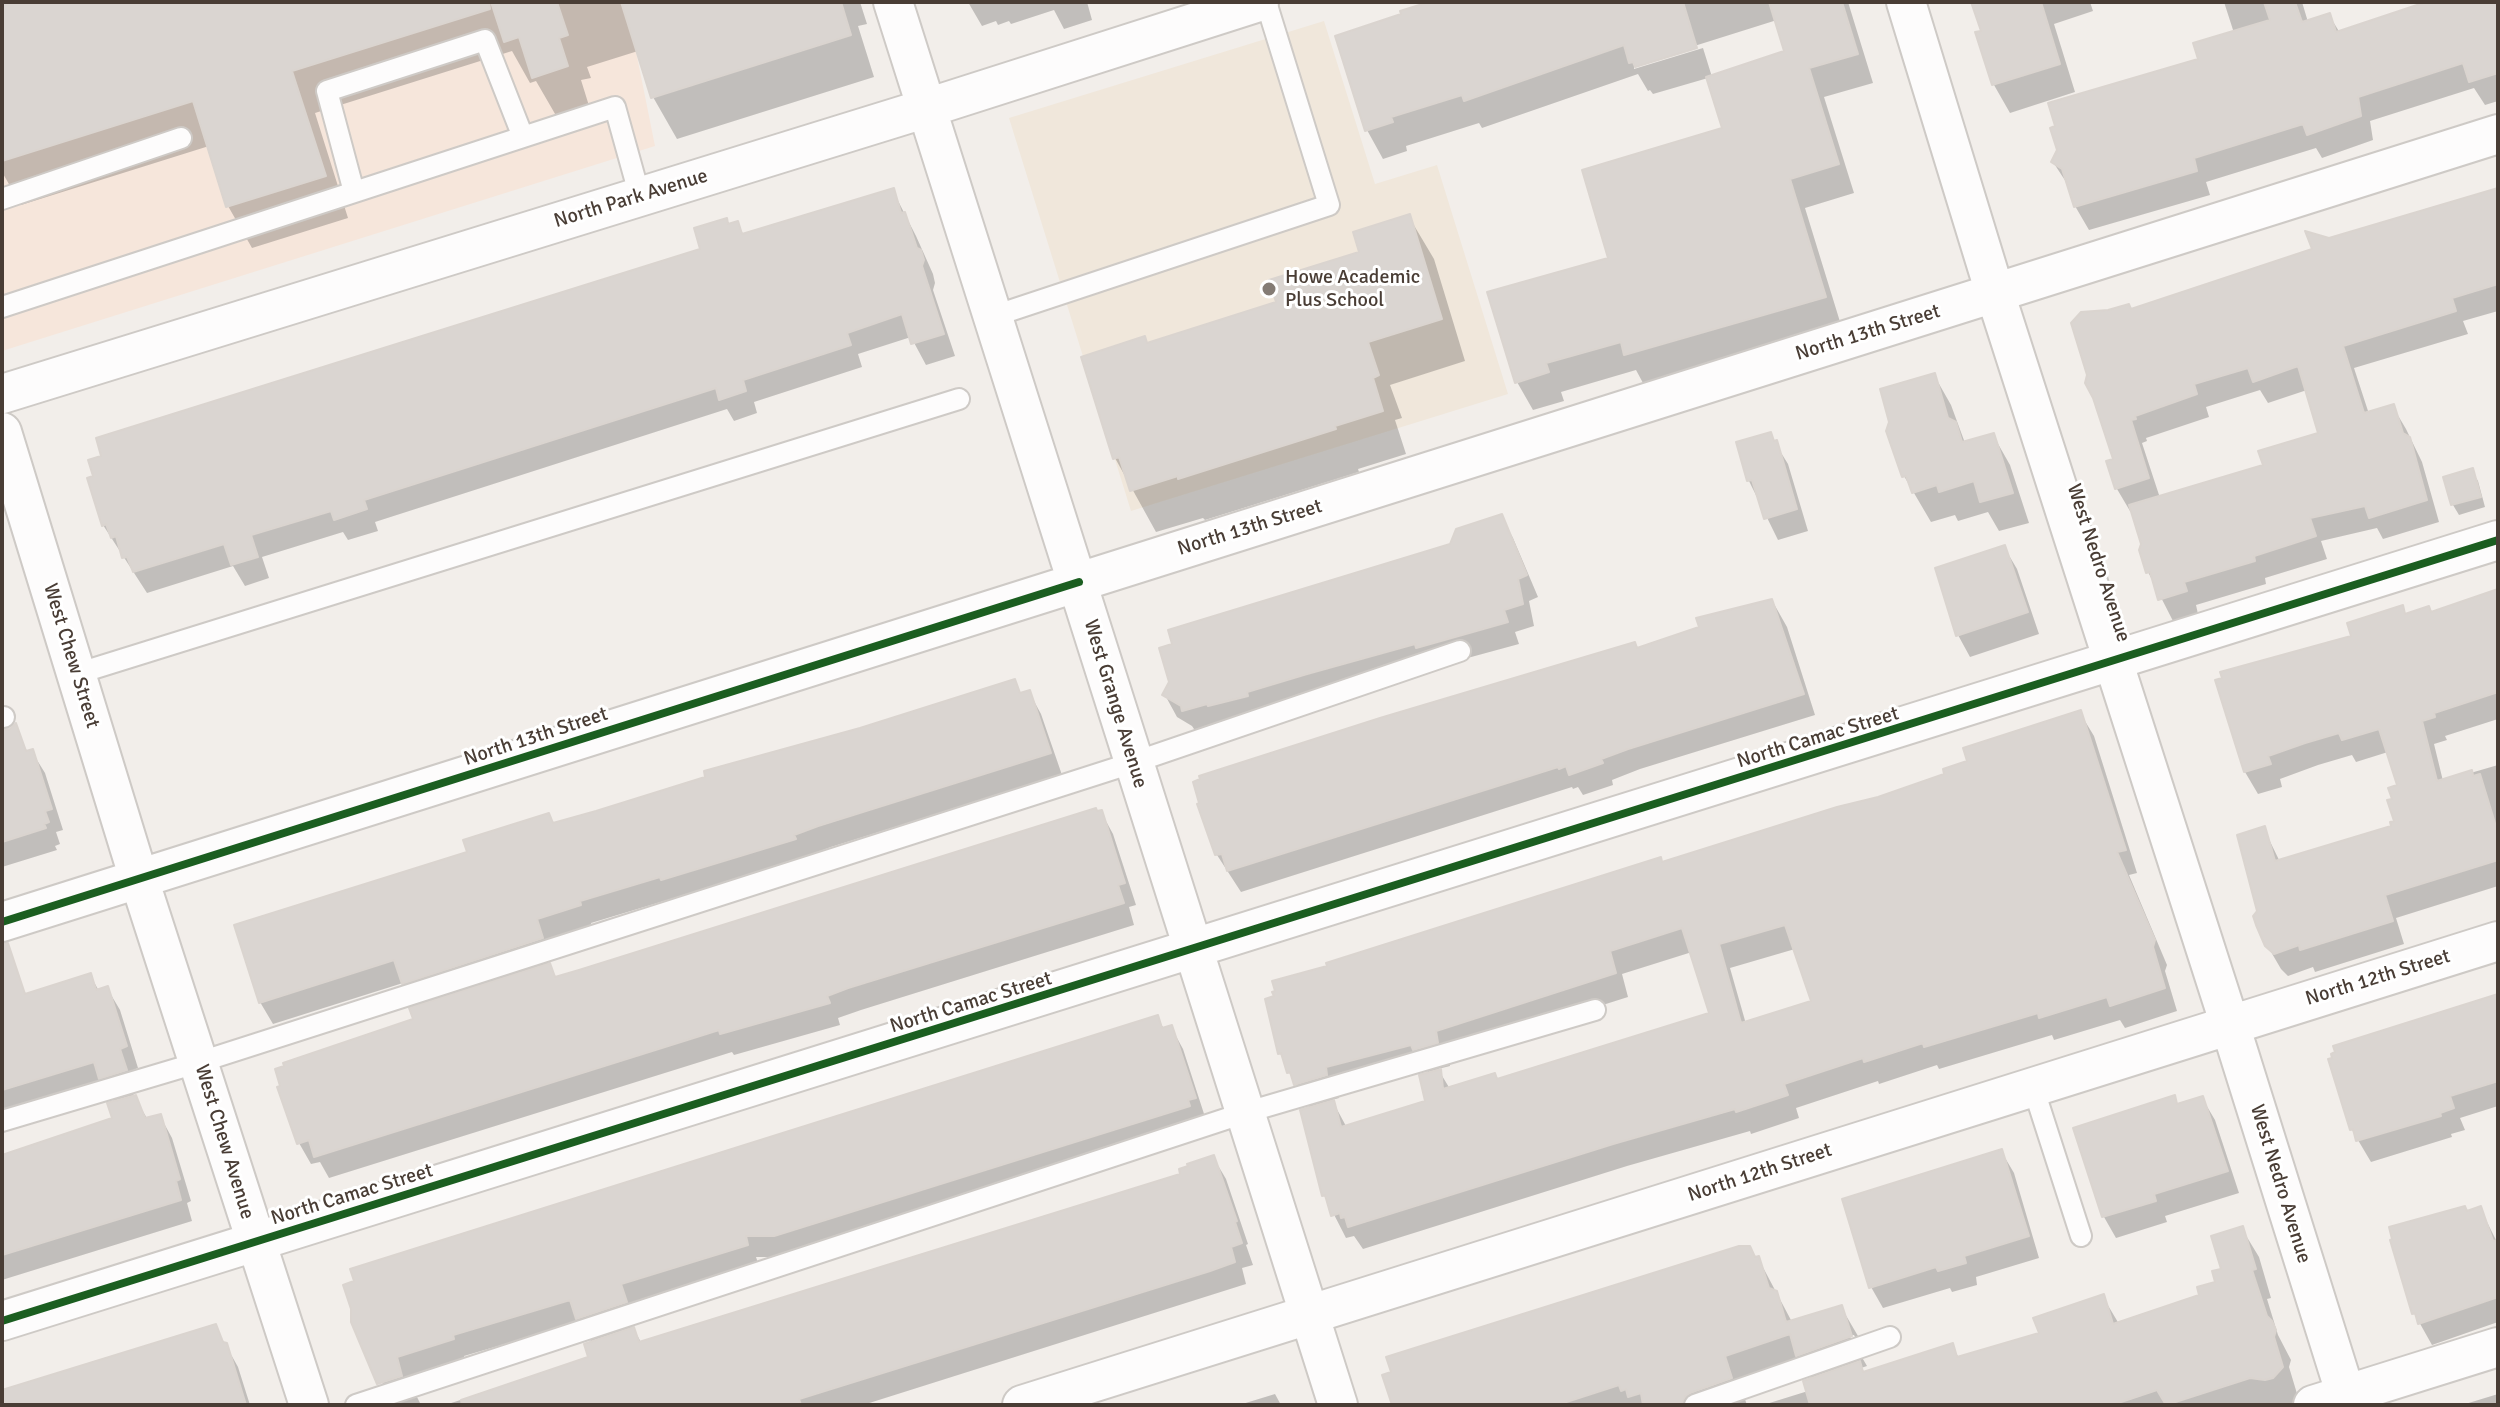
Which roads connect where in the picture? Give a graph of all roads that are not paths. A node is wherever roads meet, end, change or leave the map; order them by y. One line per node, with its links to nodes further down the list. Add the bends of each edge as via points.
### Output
1 (893, 2): 5 (street, West Grange Avenue)
2 (1259, 2): 5 (street, North Park Avenue)
3 (1266, 2): 14 (lane, via 1329,205)
4 (1906, 2): 12 (street, West Nedro Avenue)
5 (927, 108): 10 (street, North Park Avenue); 14 (street, West Grange Avenue)
6 (2498, 134): 12 (street, North 13th Street)
7 (523, 137): 9 (lane); 9 (lane, via 485,40 327,91); 10 (lane, via 615,107)
8 (181, 138): 11 (lane)
9 (354, 192): 13 (lane)
10 (640, 197): 15 (street, North Park Avenue)
11 (2, 199)
12 (1995, 293): 19 (street, North 13th Street); 21 (street, West Nedro Avenue)
13 (2, 307)
14 (994, 316): 19 (street, West Grange Avenue)
15 (2, 394)
16 (959, 399): 22 (lane)
17 (2, 432): 22 (street, West Chew Street)
18 (2498, 540): 21 (street, North Camac Street)
19 (1079, 582): 23 (street, West Grange Avenue); 24 (street, North 13th Street)
20 (1460, 651): 23 (lane)
21 (2113, 662): 27 (street, North Camac Street); 29 (street, West Nedro Avenue)
22 (76, 674): 24 (street, West Chew Street)
23 (1132, 763): 27 (street, West Grange Avenue); 30 (lane)
24 (139, 879): 25 (street, North 13th Street); 30 (street, West Chew Avenue)
25 (2, 922)
26 (2498, 941): 29 (street, North 12th Street)
27 (1194, 950): 32 (street, West Grange Avenue); 35 (street, North Camac Street)
28 (1595, 1010): 32 (lane)
29 (2230, 1025): 31 (street, North 12th Street); 40 (street, West Nedro Avenue)
30 (200, 1062): 33 (lane); 35 (street, West Chew Avenue)
31 (2033, 1087): 34 (lane); 36 (street, North 12th Street)
32 (1244, 1113): 36 (street, West Grange Avenue); 42 (lane)
33 (2, 1121)
34 (2081, 1236)
35 (255, 1242): 37 (street, North Camac Street); 41 (street, West Chew Avenue)
36 (1309, 1315): 43 (street, North 12th Street); 44 (street, West Grange Avenue)
37 (2, 1321)
38 (1890, 1337): 45 (lane)
39 (2498, 1347): 40 (street)
40 (2336, 1402)
41 (309, 1405)
42 (356, 1405)
43 (1022, 1405)
44 (1338, 1405)
45 (1695, 1405)

